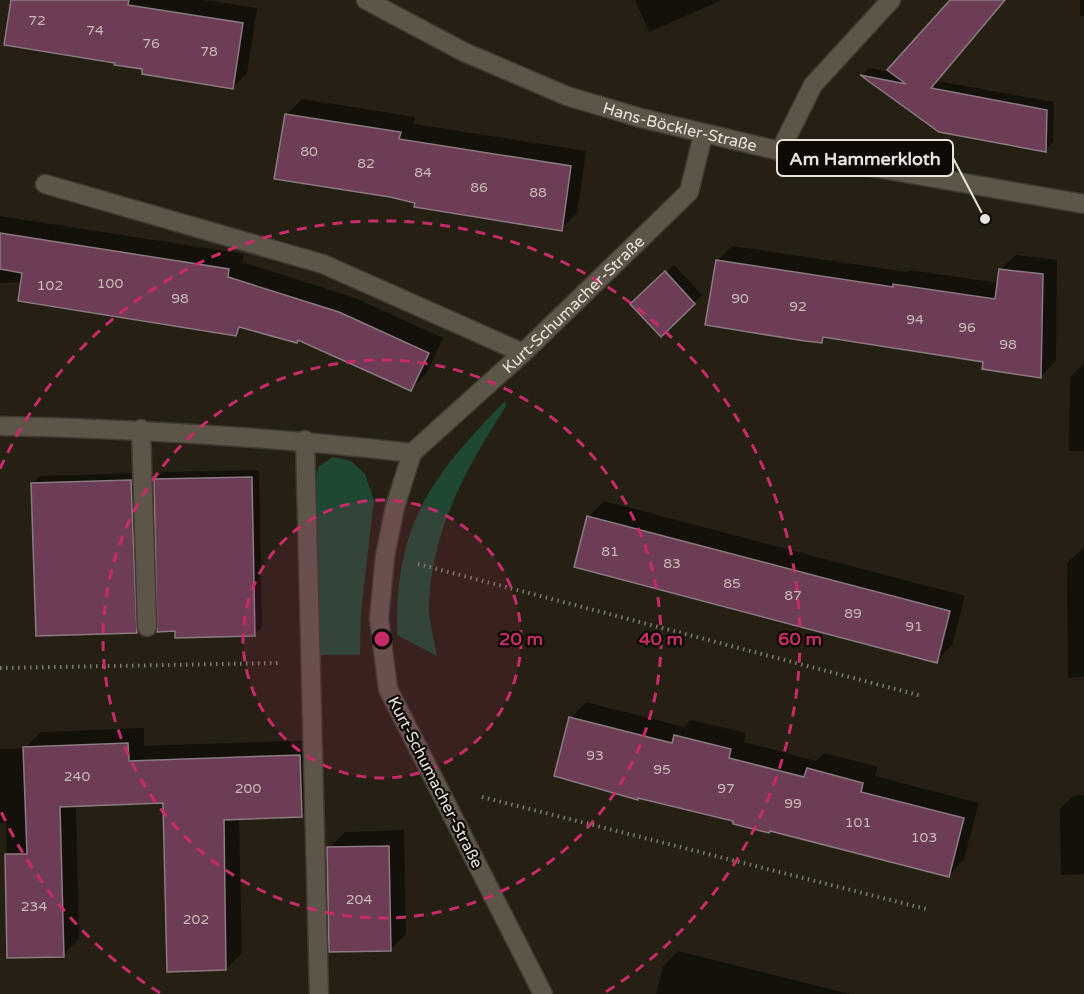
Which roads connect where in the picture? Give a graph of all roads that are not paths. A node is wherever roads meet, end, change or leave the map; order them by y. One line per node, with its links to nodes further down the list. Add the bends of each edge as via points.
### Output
1 (366, 0): 3 (street, Hans-Böckler-Straße, via 454,47 567,96)
2 (891, 0): 4 (street, via 813,85)
3 (703, 135): 4 (street, Hans-Böckler-Straße); 7 (street, Kurt-Schumacher-Straße, via 689,192)
4 (780, 151): 6 (street, Hans-Böckler-Straße)
5 (45, 184): 7 (street, via 323,264)
6 (1084, 204)
7 (523, 353): 11 (street, Kurt-Schumacher-Straße)
8 (0, 426): 9 (street)
9 (141, 429): 10 (street); 12 (street)
10 (305, 440): 11 (street); 13 (street)
11 (412, 453): 14 (street, Kurt-Schumacher-Straße, via 385,556 379,619 388,689)
12 (147, 627)
13 (319, 994)
14 (543, 994)

